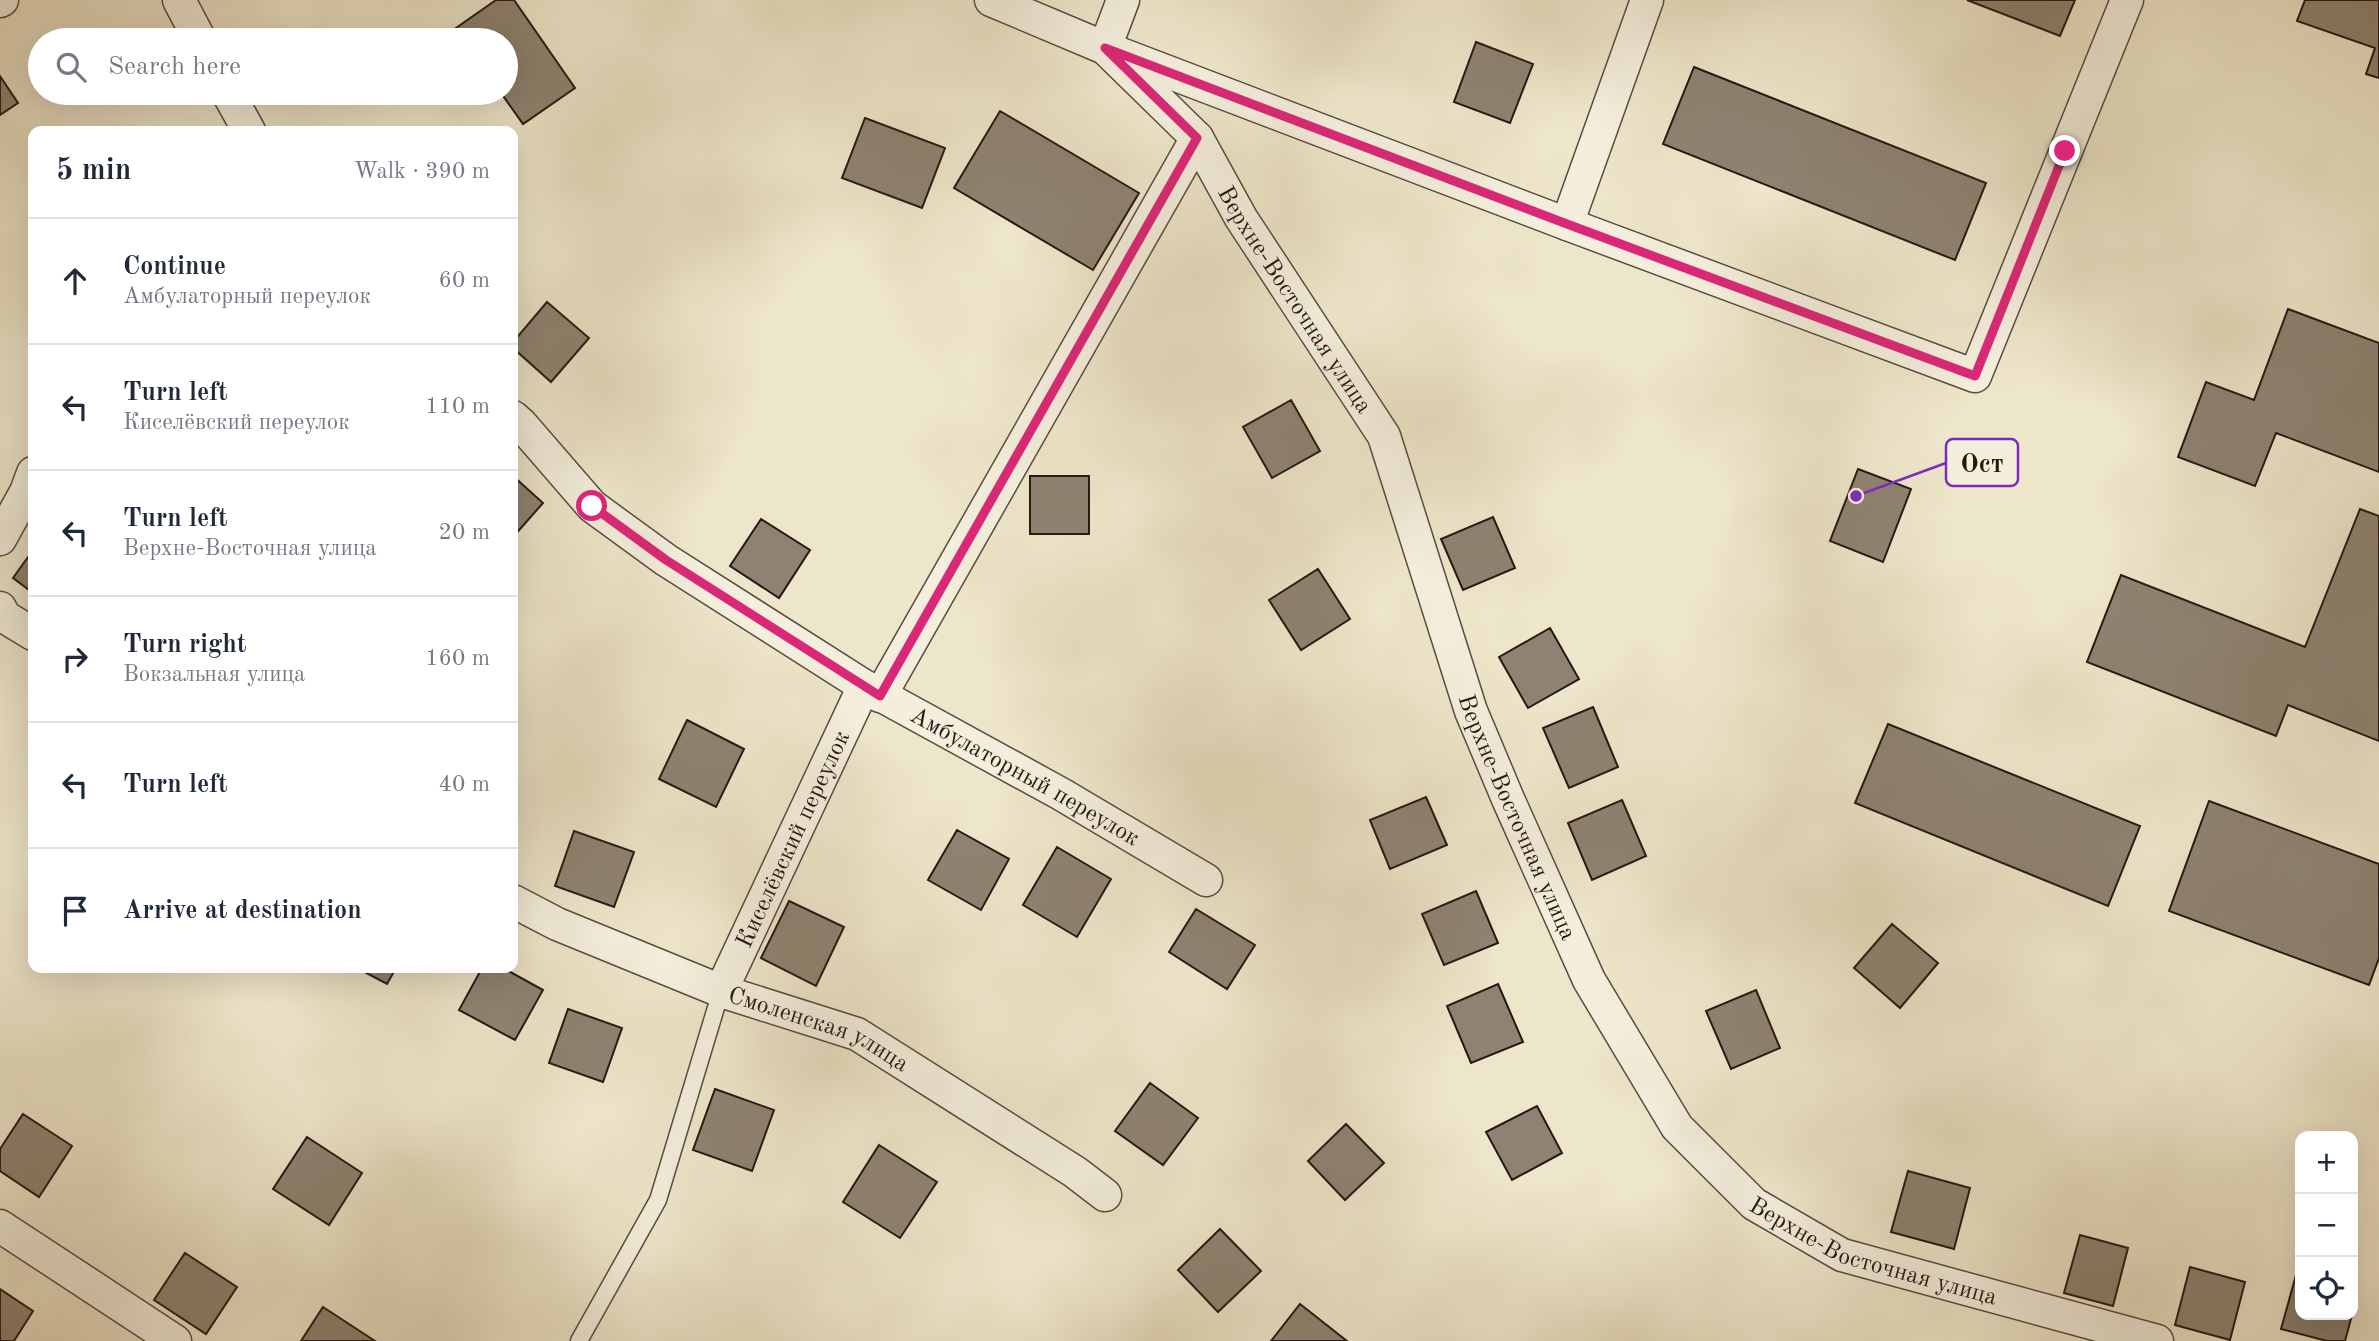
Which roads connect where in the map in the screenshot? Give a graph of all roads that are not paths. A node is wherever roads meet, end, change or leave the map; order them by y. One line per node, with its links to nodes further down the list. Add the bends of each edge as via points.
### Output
1 (178, 0): 6 (street)
2 (992, 0): 7 (street)
3 (1123, 0): 7 (street)
4 (1647, 0): 11 (street)
5 (2127, 0): 11 (street, via 1975,376)
6 (193, 28)
7 (1105, 48): 10 (street, Верхне-Восточная улица); 11 (street)
8 (235, 105): 9 (street)
9 (246, 126)
10 (1197, 138): 17 (street, Киселёвский переулок); 25 (street, Верхне-Восточная улица, via 1241,218 1384,436 1471,711 1502,787 1590,980 1677,1127 1754,1204 1842,1255)
11 (1567, 224)
12 (518, 421): 17 (street, Амбулаторный переулок, via 592,506 666,560)
13 (28, 487): 14 (street)
14 (0, 540)
15 (0, 608): 16 (street, via 5,617)
16 (28, 631)
17 (872, 691): 18 (street, Амбулаторный переулок); 20 (street, Киселёвский переулок)
18 (1206, 880)
19 (518, 904): 20 (street, Смоленская улица)
20 (721, 992): 21 (street, Смоленская улица, via 857,1034); 24 (lane, via 658,1200)
21 (1105, 1195)
22 (0, 1226): 23 (street)
23 (175, 1341)
24 (579, 1341)
25 (2157, 1341)

